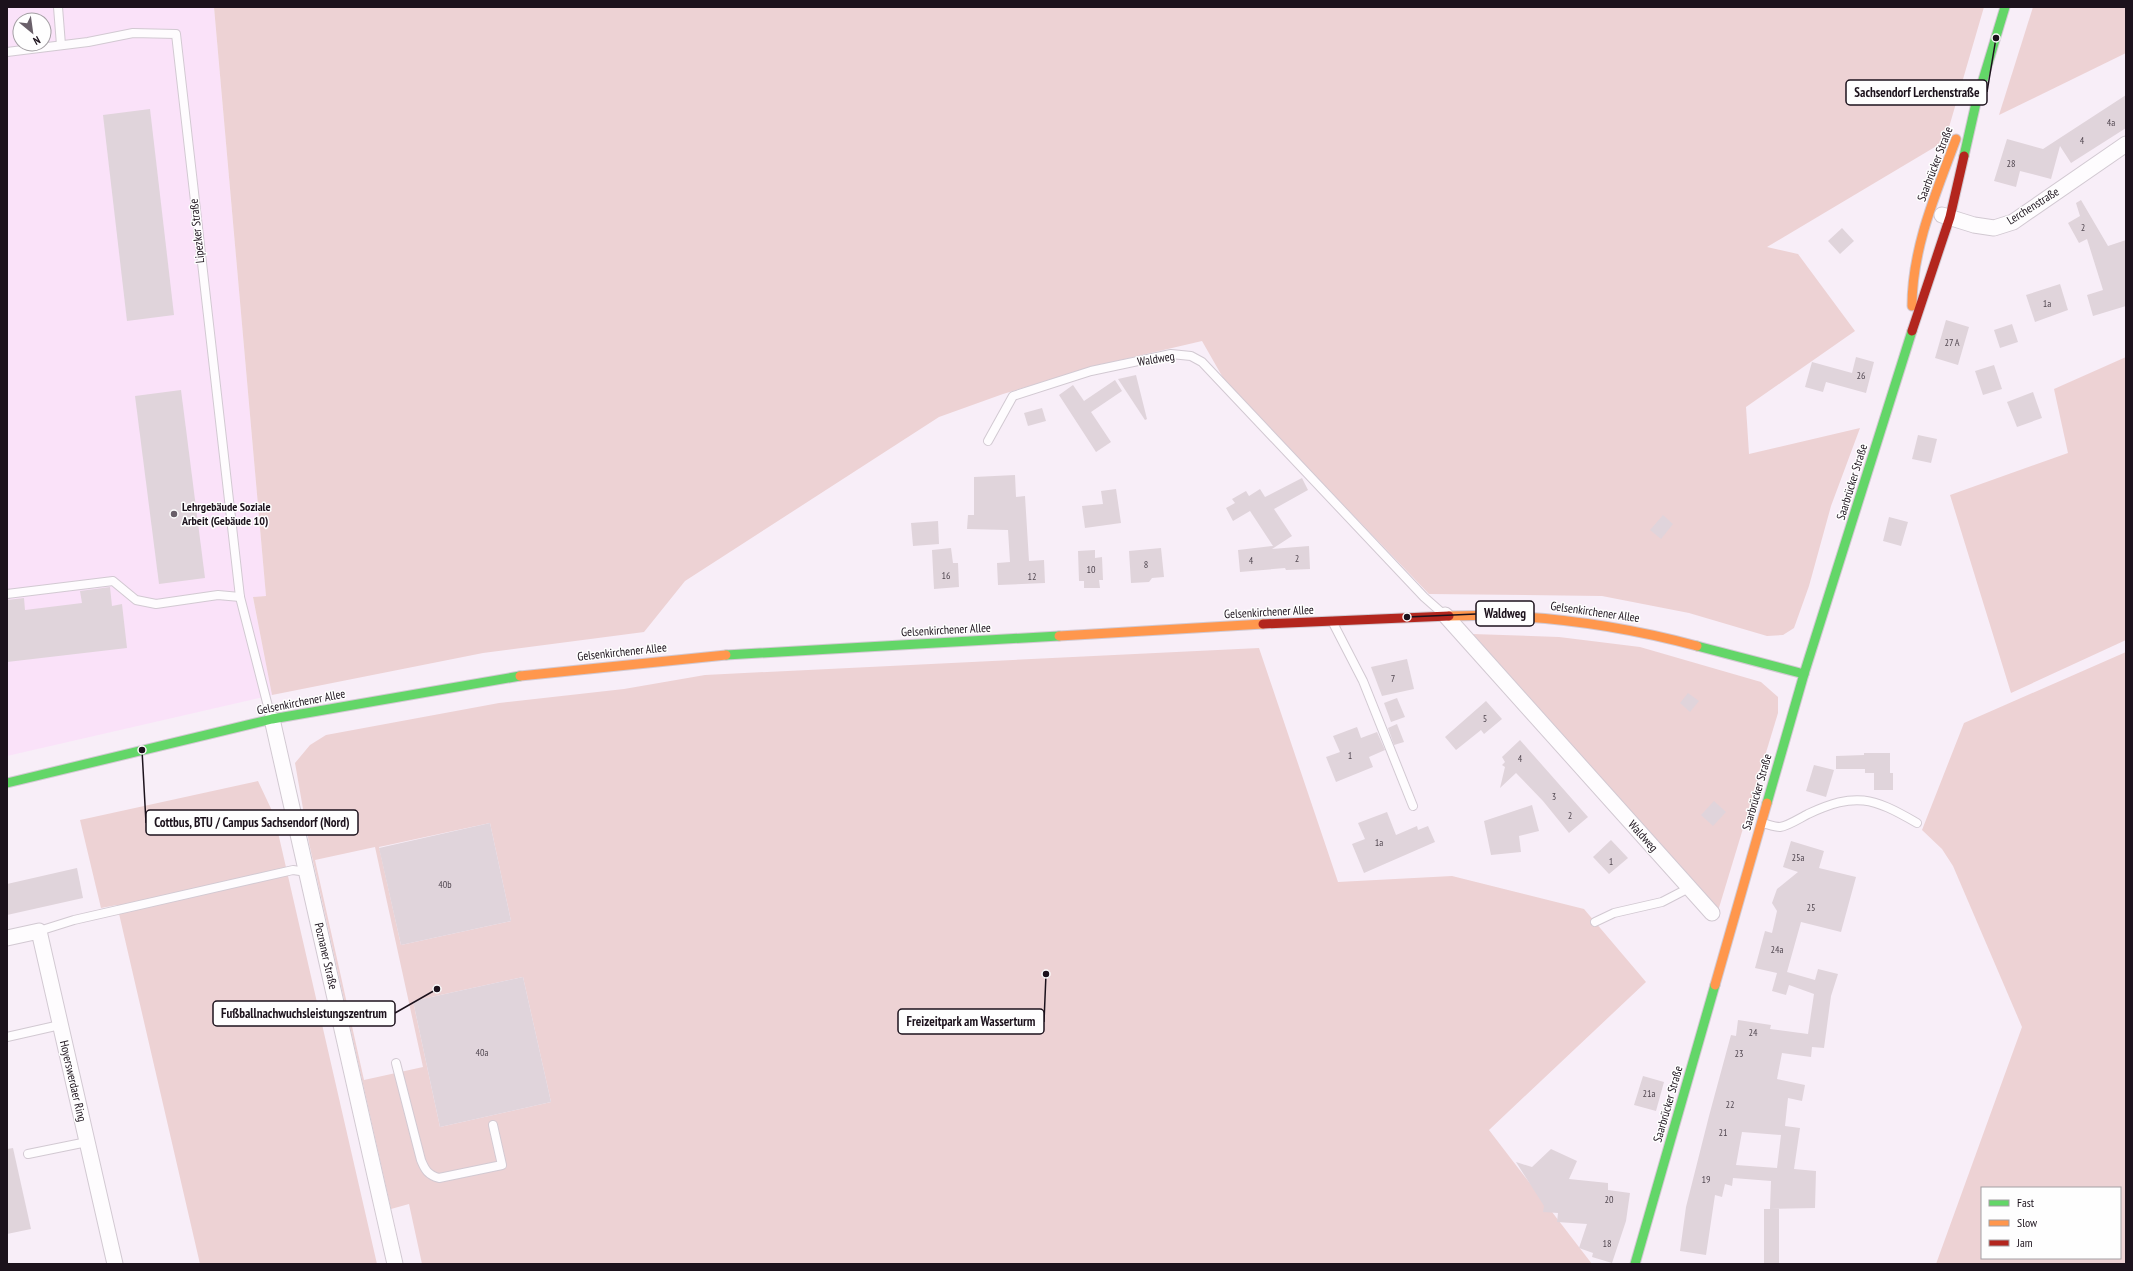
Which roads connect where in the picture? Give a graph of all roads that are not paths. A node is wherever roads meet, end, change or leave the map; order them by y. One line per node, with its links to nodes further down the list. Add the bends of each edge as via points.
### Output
1 (58, 7): 3 (lane)
2 (2005, 7): 5 (main road, Saarbrücker Straße)
3 (61, 45): 4 (lane, Lipezker Straße); 12 (lane, Lipezker Straße, via 133,33 176,34)
4 (7, 52)
5 (1976, 103): 7 (main road, Saarbrücker Straße, via 1955,141); 8 (main road, Saarbrücker Straße)
6 (2126, 144): 8 (street, Lerchenstraße, via 2014,222 1994,228)
7 (1929, 213): 8 (street, Lerchenstraße); 9 (main road, Saarbrücker Straße, via 1912,281)
8 (1950, 217): 9 (main road, Saarbrücker Straße)
9 (1912, 330): 15 (main road, Saarbrücker Straße)
10 (988, 441): 13 (lane, Waldweg, via 1013,396 1091,371 1171,354 1191,356 1202,362 1413,586)
11 (7, 594): 12 (lane, via 113,581 136,600 156,604 218,596)
12 (240, 597): 16 (lane)
13 (1445, 615): 14 (main road, Gelsenkirchener Allee); 15 (main road, Gelsenkirchener Allee, via 1552,618 1645,632); 24 (street, Waldweg)
14 (1332, 620): 16 (main road, Gelsenkirchener Allee, via 702,656 625,663 439,688); 20 (lane, via 1363,681)
15 (1804, 674): 21 (main road, Saarbrücker Straße)
16 (272, 719): 17 (main road, Gelsenkirchener Allee); 23 (street, Poznaner Straße)
17 (91, 763): 18 (main road, Gelsenkirchener Allee); 19 (main road, Gelsenkirchener Allee)
18 (7, 783)
19 (28, 788)
20 (1413, 806)
21 (1761, 823): 22 (lane, via 1780,827 1819,809 1856,799 1868,800 1893,809); 37 (main road, Saarbrücker Straße)
22 (1917, 823)
23 (307, 872): 27 (lane, via 294,870 74,920); 36 (street, Poznaner Straße)
24 (1689, 888): 25 (street, Waldweg); 26 (lane, via 1662,902 1614,913)
25 (1712, 913)
26 (1595, 922)
27 (39, 931): 28 (street); 29 (street, Hoyerswerdaer Ring)
28 (7, 938)
29 (60, 1025): 30 (lane); 33 (street, Hoyerswerdaer Ring)
30 (7, 1037)
31 (396, 1063): 32 (lane, via 421,1160 430,1176 439,1178 502,1165)
32 (493, 1125)
33 (87, 1142): 34 (lane); 35 (street, Hoyerswerdaer Ring)
34 (28, 1154)
35 (115, 1264)
36 (395, 1264)
37 (1635, 1264)

